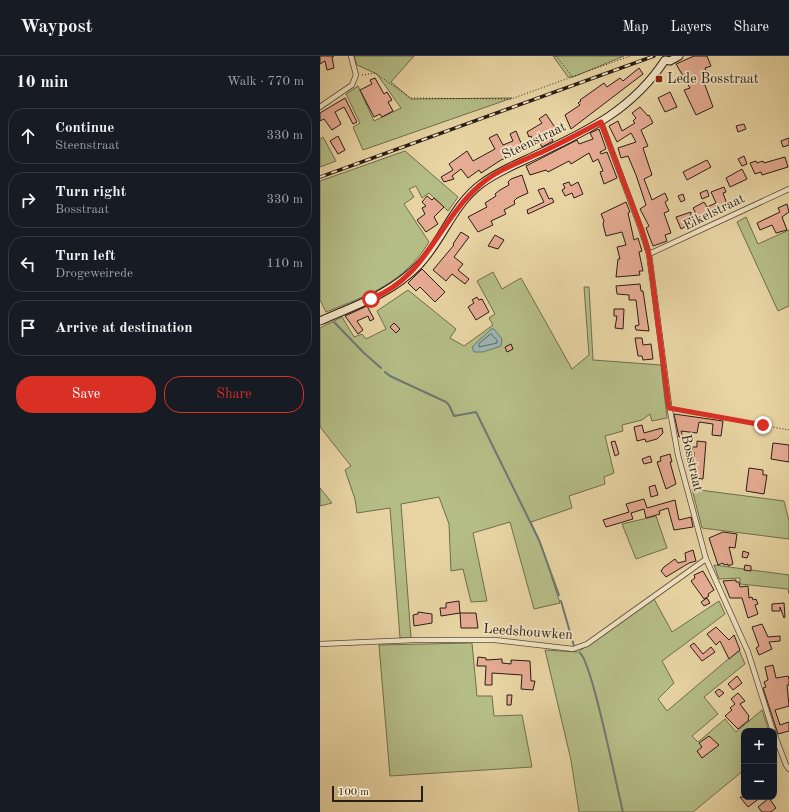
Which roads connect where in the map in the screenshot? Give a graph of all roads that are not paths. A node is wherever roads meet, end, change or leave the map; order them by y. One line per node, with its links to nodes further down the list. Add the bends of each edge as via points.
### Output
1 (351, 56): 4 (street, via 356,75 348,88)
2 (679, 56): 3 (street, via 670,61)
3 (666, 58): 5 (street, Steenstraat, via 632,100)
4 (320, 107)
5 (601, 122): 7 (street, Bosstraat); 8 (street, Steenstraat, via 501,171 481,184 462,202 420,264 402,281 381,295)
6 (789, 189): 7 (street, Eikelstraat)
7 (649, 254): 9 (street, Bosstraat, via 669,408 678,455)
8 (320, 322)
9 (706, 559): 10 (street, Leedshouwken, via 587,644 573,649 495,640); 11 (street, Bosstraat, via 748,652)
10 (320, 644)
11 (773, 728)
12 (777, 739): 13 (street, Bosstraat)
13 (789, 769)

